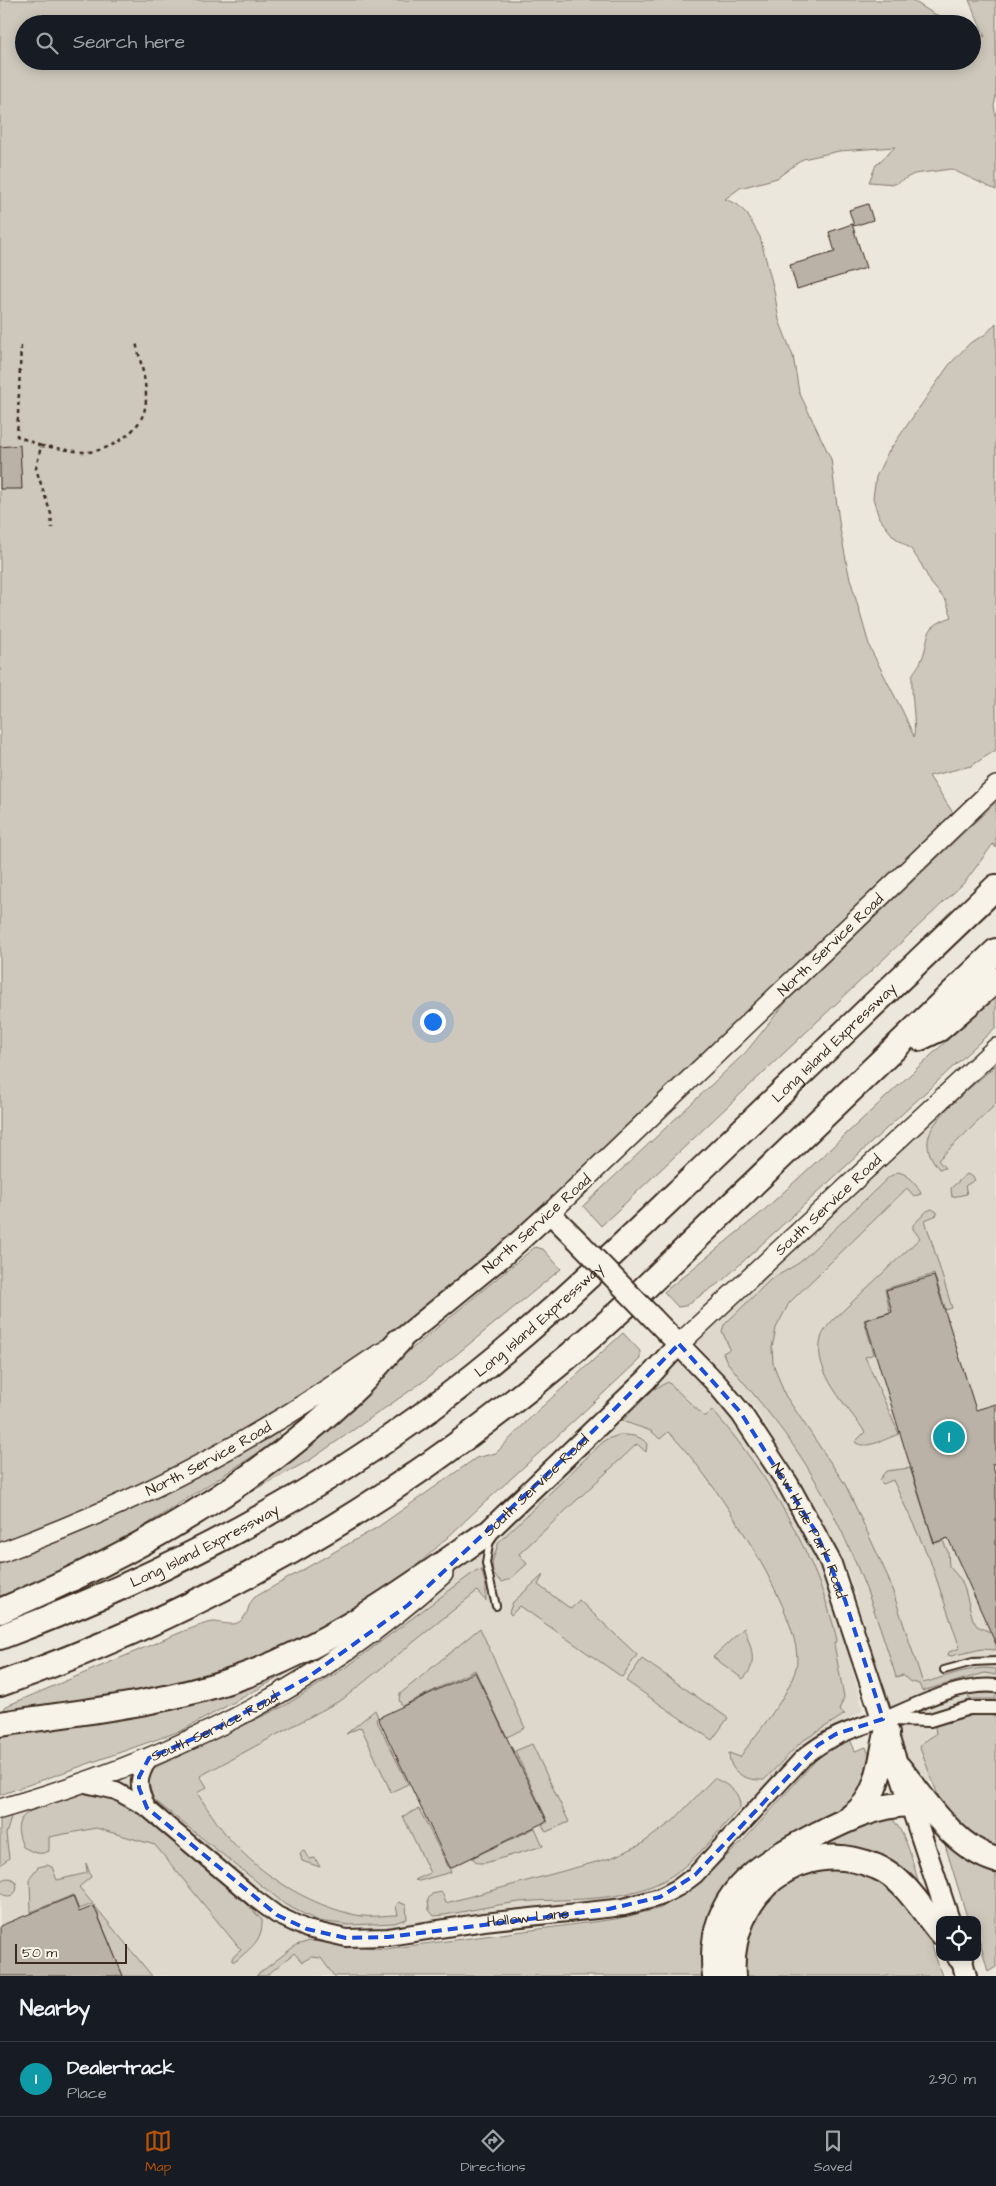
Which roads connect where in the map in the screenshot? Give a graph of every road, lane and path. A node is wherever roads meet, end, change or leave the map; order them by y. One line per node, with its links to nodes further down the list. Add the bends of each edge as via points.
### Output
1 (136, 342): 3 (path, via 145,409 131,433 110,448 87,452)
2 (21, 346): 3 (path, via 17,436)
3 (41, 446): 4 (path, via 36,469 51,514)
4 (52, 528)
5 (996, 786): 11 (main road, North Service Road)
6 (996, 887): 18 (highway, Long Island Expressway, via 598,1269 516,1342 430,1409 290,1502 243,1528 146,1577)
7 (996, 951): 10 (highway)
8 (996, 980): 10 (highway, via 939,1029)
9 (996, 1048): 13 (main road, South Service Road)
10 (889, 1054): 21 (highway, via 589,1339 463,1441 326,1532 231,1586 134,1633)
11 (550, 1213): 12 (main road, North Service Road); 13 (main road, New Hyde Park Road, bridge)
12 (399, 1341): 15 (main road, North Service Road, via 275,1422 191,1469 78,1522); 17 (highway, via 334,1408 285,1449 209,1504 110,1561)
13 (678, 1344): 14 (main road, South Service Road, via 646,1380); 25 (main road, New Hyde Park Road, via 741,1413 816,1532 845,1600)
14 (488, 1532): 16 (lane, via 486,1564); 24 (highway, via 351,1625 257,1671 170,1697); 26 (main road, South Service Road, via 408,1605 330,1664 259,1706)
15 (0, 1553)
16 (496, 1606)
17 (0, 1611)
18 (0, 1637)
19 (996, 1661): 20 (lane, via 973,1662)
20 (944, 1670)
21 (0, 1684)
22 (996, 1686): 25 (street, via 974,1686 941,1696)
23 (996, 1708): 25 (street, via 969,1708 930,1720)
24 (0, 1724)
25 (885, 1726): 27 (main road, New Hyde Park Road); 30 (street, Hollow Lane, via 836,1734 818,1745 713,1858 670,1892 624,1907 407,1934 346,1938 287,1920 254,1898); 32 (highway, via 871,1795)
26 (150, 1758): 28 (main road, South Service Road); 30 (street, via 138,1782)
27 (899, 1768): 29 (main road, New Hyde Park Road); 33 (highway, via 957,1837 975,1851)
28 (81, 1783): 30 (street, Hollow Lane, via 116,1790); 31 (main road, South Service Road)
29 (911, 1804): 32 (highway); 34 (main road, New Hyde Park Road)
30 (147, 1808)
31 (0, 1809)
32 (849, 1818): 36 (highway, via 773,1858 743,1882 719,1924)
33 (996, 1860)
34 (948, 1916)
35 (936, 1927): 37 (highway, via 911,1895 882,1870 855,1860 816,1860 783,1872 752,1900 734,1936)
36 (715, 1976)
37 (732, 1976)

